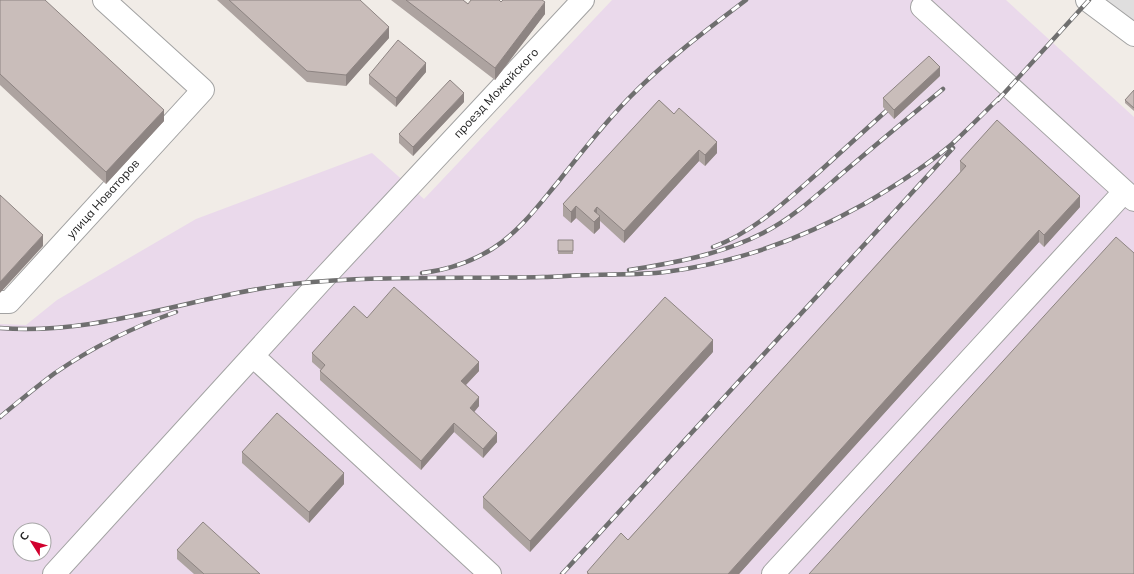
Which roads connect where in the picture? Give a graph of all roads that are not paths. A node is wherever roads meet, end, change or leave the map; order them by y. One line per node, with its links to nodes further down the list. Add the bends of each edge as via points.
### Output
1 (104, 0): 7 (street, улица Новаторов, via 203,90 9,302)
2 (583, 0): 8 (street, проезд Можайского)
3 (1087, 0): 5 (street)
4 (922, 7): 6 (street)
5 (1134, 35)
6 (1129, 196): 11 (street)
7 (0, 302)
8 (253, 356): 9 (street, проезд Можайского); 10 (street)
9 (54, 574)
10 (490, 574)
11 (773, 574)

